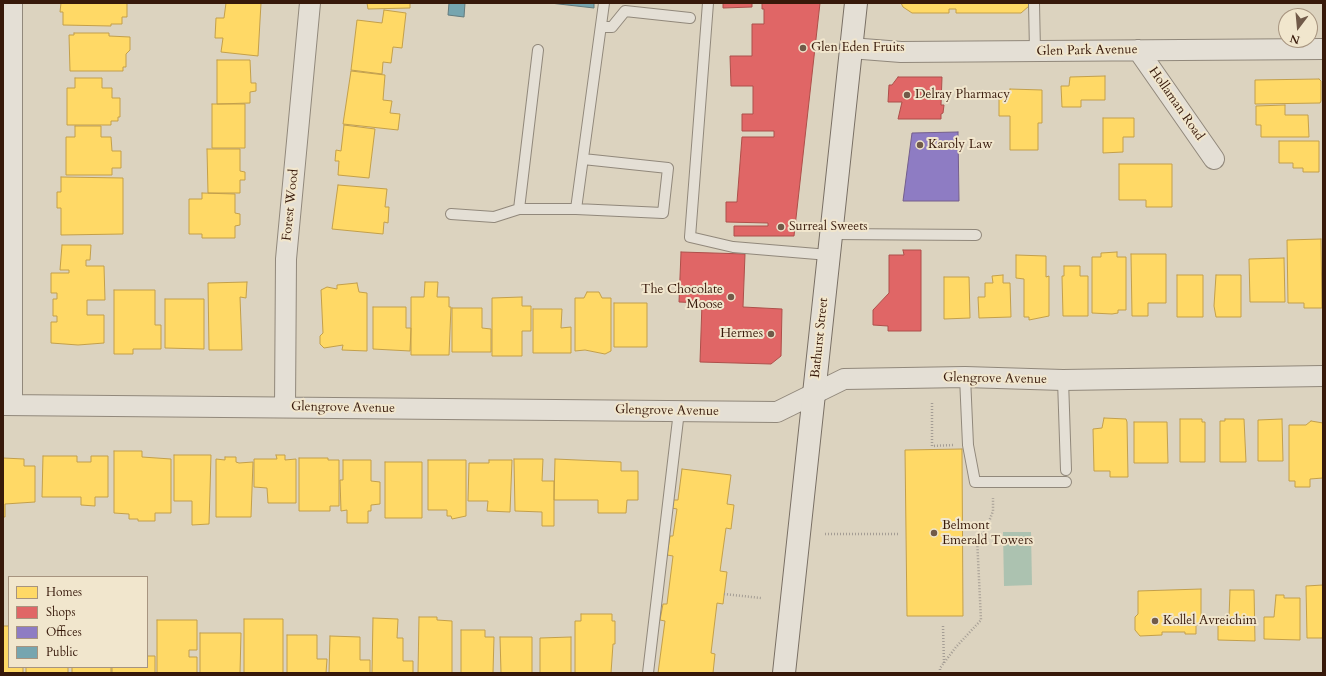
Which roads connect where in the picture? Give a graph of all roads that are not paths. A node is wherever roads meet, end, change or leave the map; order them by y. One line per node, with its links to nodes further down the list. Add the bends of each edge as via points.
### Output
1 (12, 3): 26 (street)
2 (310, 3): 27 (street, Forest Wood, via 286,260)
3 (604, 3): 8 (lane)
4 (708, 3): 21 (lane, via 690,237 734,247)
5 (856, 3): 9 (main road, Bathurst Street)
6 (1034, 3): 13 (lane)
7 (690, 18): 8 (lane, via 625,12 612,27)
8 (602, 27): 15 (lane)
9 (850, 48): 13 (street, Glen Park Avenue, via 902,52); 19 (main road, Bathurst Street)
10 (1323, 49): 12 (street, Glen Park Avenue)
11 (538, 50): 16 (lane)
12 (1138, 50): 13 (street, Glen Park Avenue); 14 (street, Hollaman Road)
13 (1035, 51)
14 (1214, 159)
15 (583, 160): 17 (lane); 17 (lane, via 668,168 663,213)
16 (519, 209): 17 (lane); 18 (lane, via 494,217)
17 (576, 209)
18 (451, 214)
19 (831, 234): 20 (lane); 21 (main road, Bathurst Street)
20 (976, 235)
21 (829, 255): 25 (main road, Bathurst Street)
22 (1323, 376): 24 (street, Glengrove Avenue)
23 (965, 377): 24 (street, Glengrove Avenue); 25 (street, Glengrove Avenue, via 844,379); 30 (lane, via 968,445 975,482)
24 (1063, 380): 29 (lane)
25 (814, 395): 28 (street, Glengrove Avenue, via 777,412); 32 (main road, Bathurst Street)
26 (7, 405): 27 (street, Glengrove Avenue)
27 (285, 407): 28 (street, Glengrove Avenue)
28 (679, 411): 31 (lane)
29 (1066, 470)
30 (1066, 482)
31 (648, 673)
32 (784, 673)

